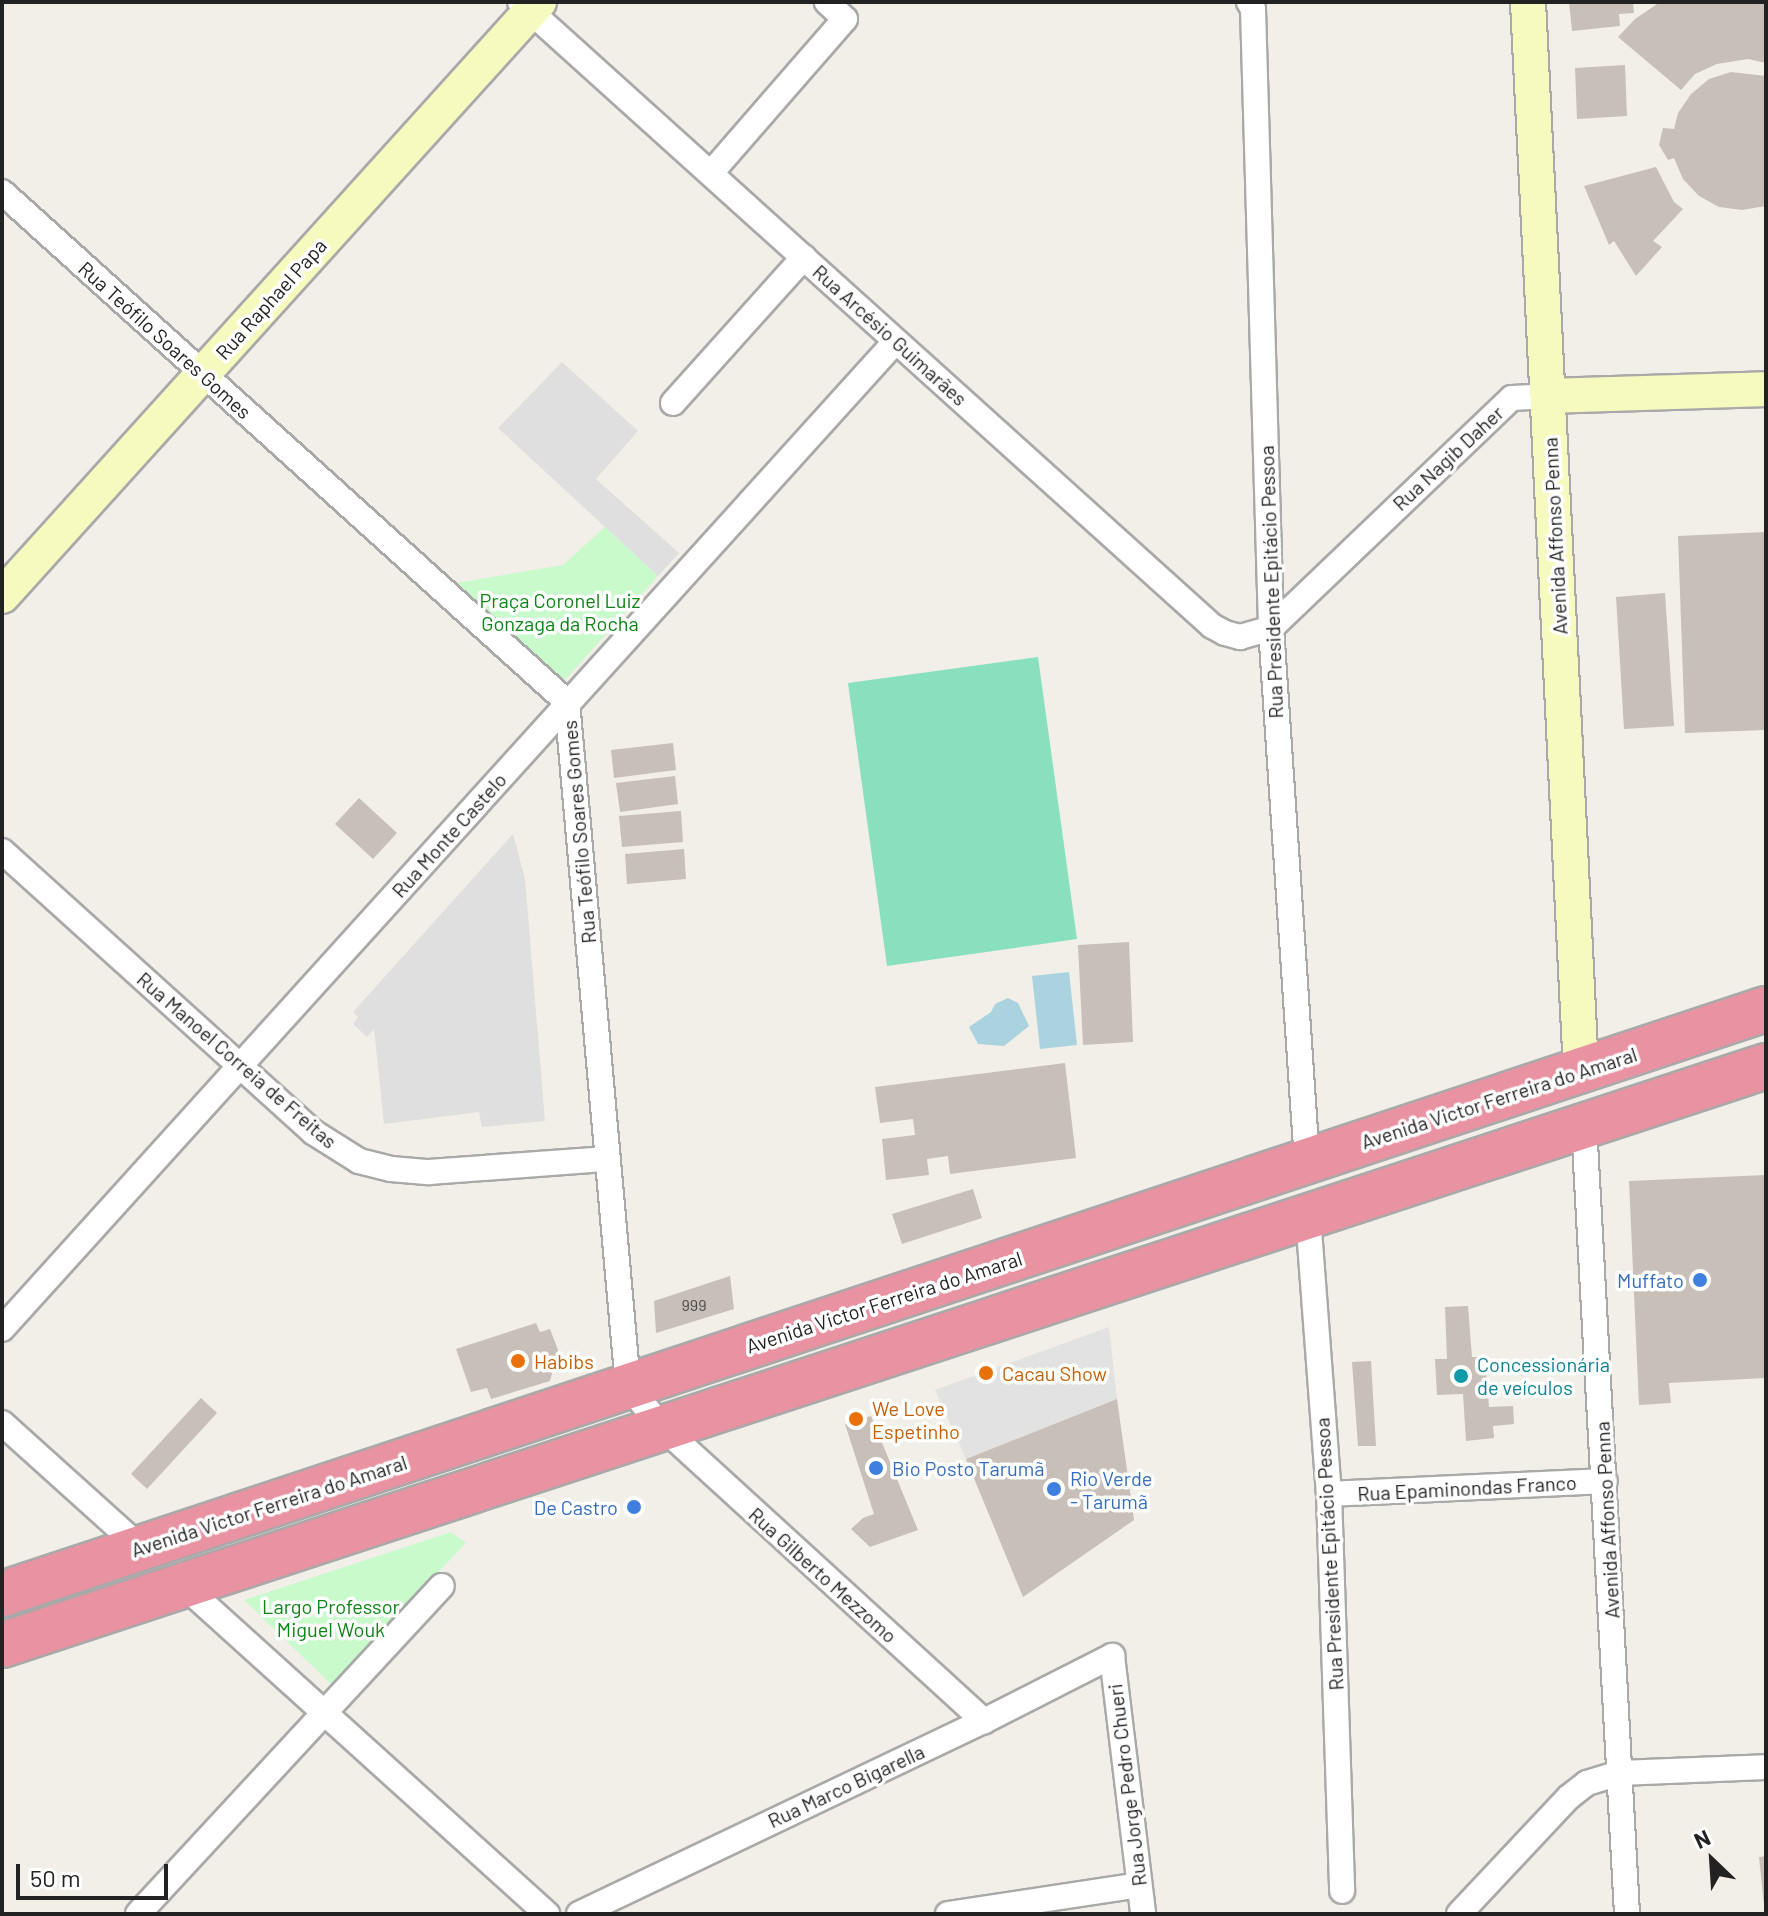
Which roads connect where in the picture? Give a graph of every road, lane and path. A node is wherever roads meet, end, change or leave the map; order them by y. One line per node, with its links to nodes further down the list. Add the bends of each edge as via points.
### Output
1 (827, 2): 5 (street, via 845,19)
2 (1249, 2): 14 (street, Rua Presidente Epitácio Pessoa)
3 (1528, 2): 11 (main road, Avenida Affonso Penna)
4 (530, 5): 5 (street, Rua Arcésio Guimarães); 9 (main road, Rua Raphael Papa)
5 (711, 173): 7 (street, Rua Arcésio Guimarães)
6 (2, 192): 9 (street, Rua Teófilo Soares Gomes)
7 (804, 257): 8 (street, Rua Arcésio Guimarães); 12 (street)
8 (896, 341): 14 (street, Rua Arcésio Guimarães, via 1212,626 1240,637); 15 (street, Rua Monte Castelo)
9 (203, 374): 13 (main road, Rua Raphael Papa); 15 (street, Rua Teófilo Soares Gomes)
10 (1766, 389): 11 (main road, Rua Nagib Daher)
11 (1548, 396): 14 (street, Rua Nagib Daher, via 1512,398); 20 (main road, Avenida Affonso Penna)
12 (673, 403)
13 (2, 596)
14 (1271, 628): 23 (street, Rua Presidente Epitácio Pessoa)
15 (567, 702): 18 (street, Rua Monte Castelo); 22 (street, Rua Teófilo Soares Gomes)
16 (2, 851): 18 (street, Rua Manoel Correia de Freitas)
17 (1766, 1009): 20 (highway, Avenida Victor Ferreira do Amaral)
18 (242, 1066): 22 (street, Rua Manoel Correia de Freitas, via 336,1149 381,1166 429,1172); 25 (street, Rua Monte Castelo)
19 (1766, 1066): 21 (highway)
20 (1581, 1071): 23 (highway, Avenida Victor Ferreira do Amaral)
21 (1584, 1125): 24 (highway); 29 (street, Avenida Affonso Penna)
22 (608, 1159): 26 (street, Rua Teófilo Soares Gomes)
23 (1307, 1162): 26 (highway, Avenida Victor Ferreira do Amaral)
24 (1308, 1216): 28 (highway); 30 (street, Rua Presidente Epitácio Pessoa)
25 (2, 1329)
26 (628, 1386): 28 (street, Rua Gilberto Mezzomo); 31 (highway, Avenida Victor Ferreira do Amaral)
27 (2, 1423): 31 (street)
28 (663, 1428): 32 (highway); 38 (street, Rua Gilberto Mezzomo)
29 (1605, 1481): 30 (street, Rua Epaminondas Franco); 40 (street, Avenida Affonso Penna)
30 (1329, 1494): 42 (street, Rua Presidente Epitácio Pessoa)
31 (141, 1548): 34 (highway, Avenida Victor Ferreira do Amaral)
32 (183, 1585): 35 (highway); 37 (street)
33 (442, 1586): 37 (street)
34 (2, 1594)
35 (2, 1645)
36 (1112, 1656): 38 (street, Rua Marco Bigarella); 41 (street, Rua Jorge Pedro Chueri)
37 (324, 1712): 43 (street); 44 (street)
38 (984, 1721): 45 (street, Rua Marco Bigarella)
39 (1766, 1767): 40 (street)
40 (1619, 1773): 48 (street, via 1587,1783 1569,1797); 49 (street, Avenida Affonso Penna)
41 (1139, 1885): 46 (street); 47 (street, Rua Jorge Pedro Chueri)
42 (1342, 1891)
43 (138, 1914)
44 (547, 1914)
45 (579, 1914)
46 (948, 1914)
47 (1143, 1914)
48 (1459, 1914)
49 (1627, 1914)

